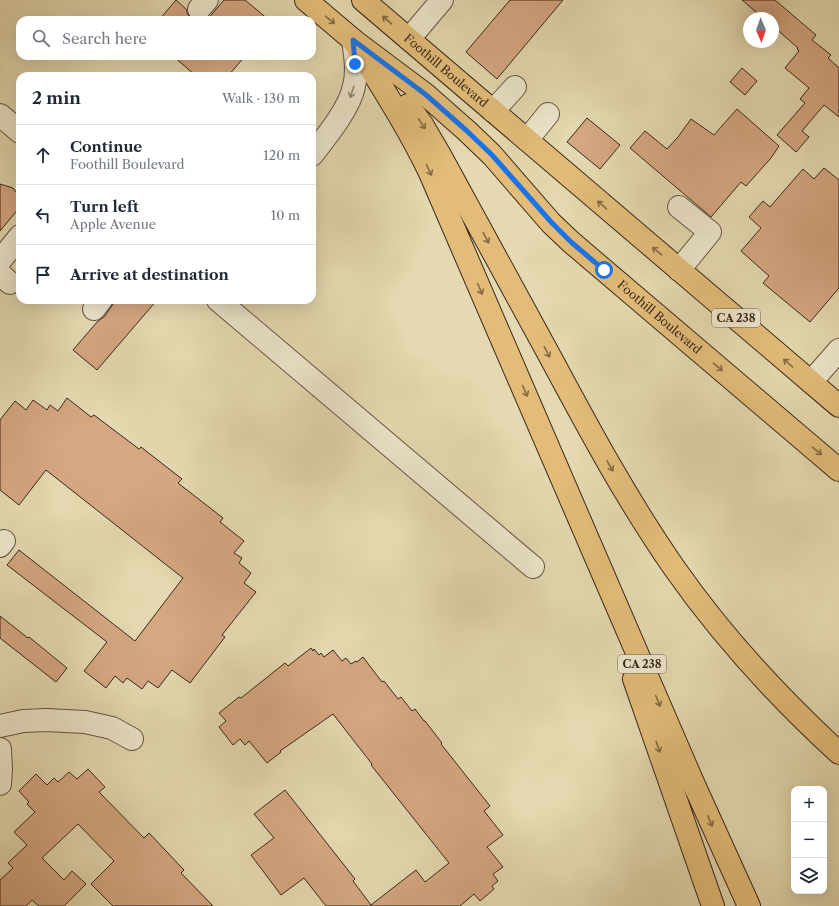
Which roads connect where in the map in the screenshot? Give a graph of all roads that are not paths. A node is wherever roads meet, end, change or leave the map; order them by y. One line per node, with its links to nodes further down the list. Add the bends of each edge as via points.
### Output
1 (306, 0): 5 (main road, Foothill Boulevard, one-way to 5)
2 (363, 0): 4 (main road, Foothill Boulevard, one-way to 2)
3 (442, 0): 4 (street)
4 (409, 39): 7 (main road, Foothill Boulevard)
5 (353, 40): 12 (street, one-way to 12, via 356,76 351,98); 21 (main road, CA 238, one-way to 21, via 422,155); 22 (main road, Foothill Boulevard, one-way to 22, via 425,94 467,131 571,242); 27 (main road, one-way to 27, via 408,104 432,139 600,450 663,551 703,606 747,659 791,707)
6 (515, 87): 7 (street)
7 (493, 111): 11 (main road, Foothill Boulevard)
8 (548, 114): 11 (street)
9 (0, 115): 10 (street)
10 (16, 129)
11 (526, 140): 16 (main road, Foothill Boulevard / CA 238, one-way to 11)
12 (316, 150)
13 (679, 207): 16 (street, via 710,232)
14 (16, 241): 15 (street)
15 (0, 261)
16 (679, 270): 19 (main road, Foothill Boulevard / CA 238, one-way to 16)
17 (224, 304): 23 (street)
18 (839, 350): 19 (street)
19 (811, 382): 20 (main road, Foothill Boulevard / CA 238)
20 (839, 406)
21 (538, 421): 29 (main road, one-way to 29, via 593,564); 30 (main road, CA 238, one-way to 30, via 691,778)
22 (839, 470)
23 (533, 567)
24 (0, 726): 25 (street, via 23,721 85,722 112,728)
25 (132, 739)
26 (0, 749): 28 (street)
27 (839, 753)
28 (0, 784)
29 (713, 906)
30 (749, 906)

